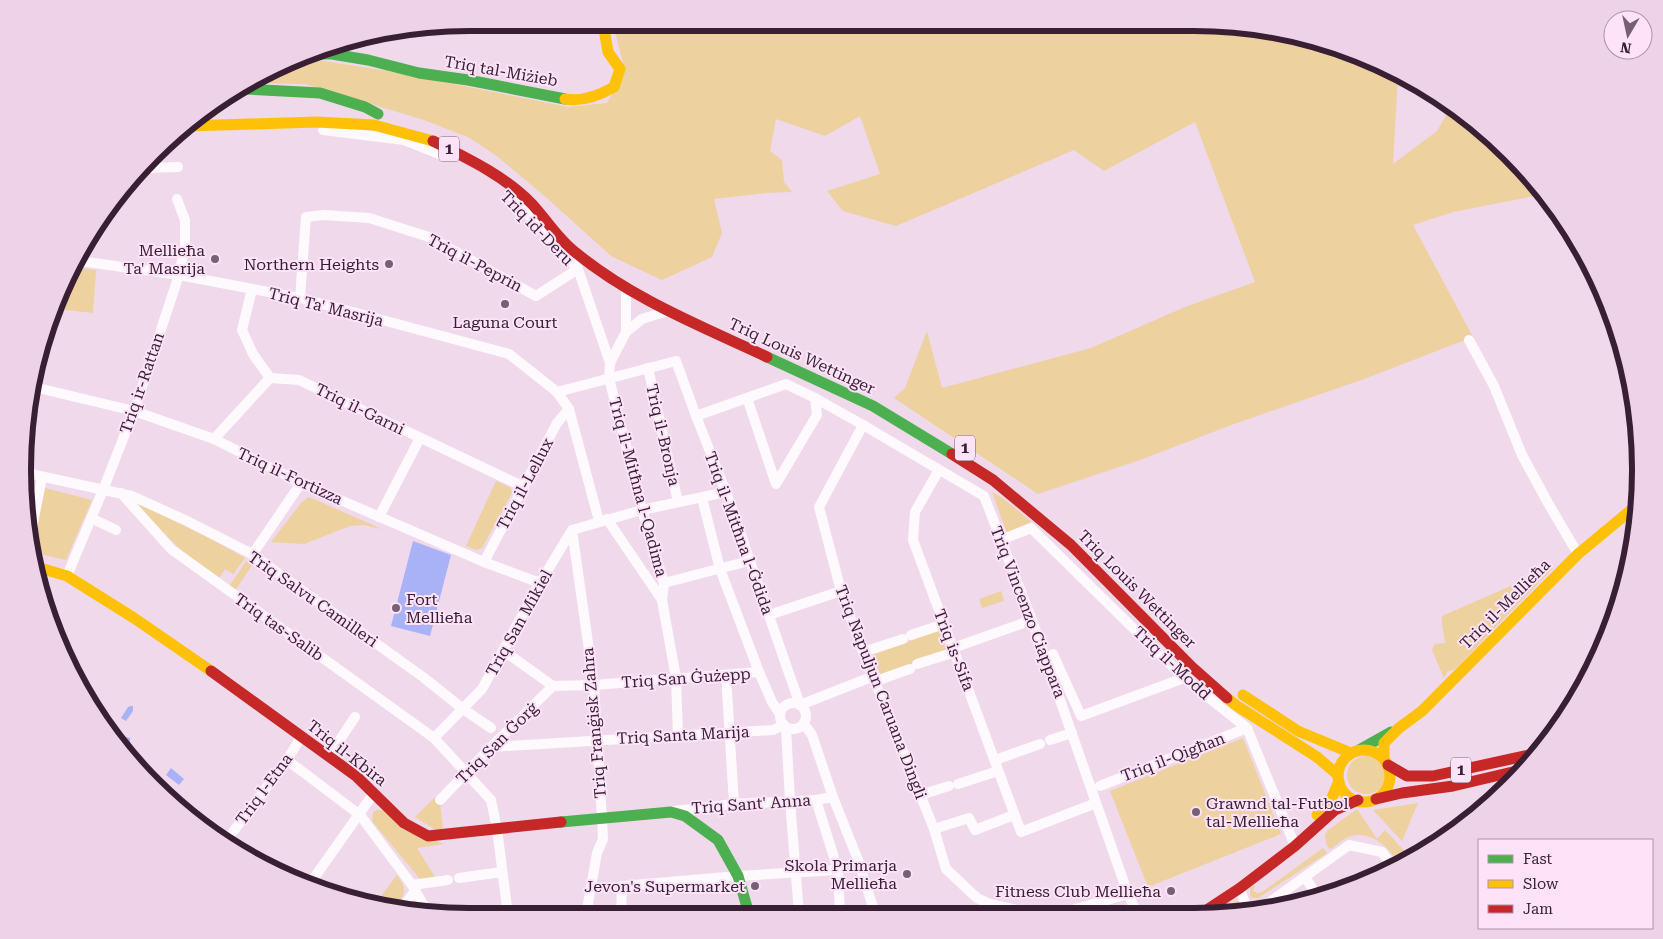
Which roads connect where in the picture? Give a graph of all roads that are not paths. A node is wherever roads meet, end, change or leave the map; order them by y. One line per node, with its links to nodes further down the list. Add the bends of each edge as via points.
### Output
1 (604, 31): 2 (main road, Triq tal-Miżieb, via 608,52 620,69 614,87 598,96 571,100)
2 (332, 54)
3 (251, 89): 4 (main road, via 320,93 382,115 340,112)
4 (214, 114)
5 (291, 122): 6 (main road, Triq Louis Wettinger / 1); 14 (street, Triq id-Deru, via 330,132 404,140 461,162 512,198); 17 (main road, Triq Louis Wettinger / 1, via 374,125 432,140 508,184 531,203 573,251)
6 (199, 126)
7 (427, 128): 11 (main road, 1, via 494,162)
8 (178, 167): 9 (street)
9 (153, 168)
10 (177, 199): 15 (street, Triq ir-Rattan, via 185,220 185,245)
11 (561, 221)
12 (600, 257): 19 (main road, via 620,273)
13 (84, 262): 15 (street, Triq Ta' Masrija)
14 (578, 269): 18 (street, Triq il-Peprin, via 536,296 430,237 369,218 324,215 306,217); 24 (street, Triq id-Deru)
15 (179, 275): 16 (street, Triq Ta' Masrija); 33 (street, Triq ir-Rattan)
16 (252, 289): 18 (street, Triq Ta' Masrija); 26 (street, via 242,330 253,354)
17 (626, 289): 20 (main road, Triq Louis Wettinger / 1); 21 (street, Triq il-Mitħna l-Qadima)
18 (300, 298): 29 (street, Triq Ta' Masrija, via 509,354)
19 (668, 298)
20 (668, 311): 21 (street, Triq il-Mitħna l-Qadima, via 642,319); 115 (main road, Triq Louis Wettinger / 1, via 873,406 993,480 1071,546 1192,667 1237,706 1317,756)
21 (626, 332): 24 (street, Triq il-Mitħna l-Qadima)
22 (746, 335): 34 (main road, Triq Louis Wettinger)
23 (1469, 340): 61 (street, via 1494,386 1522,455)
24 (610, 363): 27 (street, Triq il-Mitħna l-Qadima)
25 (648, 368): 27 (street); 35 (street, Triq il-Mitħna l-Ġdida, via 676,361); 50 (street, Triq il-Bronja)
26 (270, 378): 37 (street, Triq il-Garni, via 299,380); 38 (street)
27 (609, 378): 29 (street); 51 (street, Triq il-Mitħna l-Qadima)
28 (39, 388): 33 (street, Triq il-Fortizza)
29 (557, 392): 32 (street, Triq Ta' Masrija)
30 (747, 398): 31 (street, Triq Vincenzo Ciappara, via 786,384); 31 (street, via 776,484 817,415); 35 (street, Triq Vincenzo Ciappara)
31 (815, 398): 36 (street, Triq Vincenzo Ciappara)
32 (569, 409): 45 (street, Triq il-Lellux, via 557,423); 57 (street)
33 (134, 411): 38 (street, Triq il-Fortizza); 46 (street, Triq ir-Rattan)
34 (903, 411)
35 (696, 416): 47 (street, Triq il-Mitħna l-Ġdida)
36 (863, 425): 40 (street, Triq Vincenzo Ciappara); 70 (street, Triq Napuljun Caruana Dingli, via 819,507)
37 (420, 438): 45 (street, Triq il-Garni); 54 (street)
38 (214, 439): 43 (street, Triq il-Fortizza)
39 (988, 464): 44 (main road, 1)
40 (939, 470): 60 (street, Triq Vincenzo Ciappara, via 984,496); 74 (street, Triq is-Sifa, via 915,512 913,540)
41 (31, 474): 42 (street)
42 (42, 477): 46 (street); 56 (street)
43 (301, 483): 54 (street, Triq il-Fortizza); 62 (street)
44 (1019, 486)
45 (524, 487): 64 (street, Triq il-Lellux)
46 (104, 490): 48 (street); 55 (street, Triq ir-Rattan)
47 (726, 492): 49 (street); 63 (street, Triq il-Mitħna l-Ġdida)
48 (121, 493): 62 (street, Triq Salvu Camilleri, via 185,520); 101 (street, Triq tas-Salib, via 171,549)
49 (702, 498): 50 (street); 66 (street)
50 (678, 502): 51 (street)
51 (642, 510): 57 (street); 69 (street, Triq il-Mitħna l-Qadima)
52 (1047, 510): 75 (main road, Triq Louis Wettinger)
53 (1630, 511): 61 (main road, Triq il-Mellieħa)
54 (379, 517): 64 (street, Triq il-Fortizza)
55 (91, 518): 58 (street); 67 (street, Triq ir-Rattan)
56 (34, 520)
57 (603, 520): 59 (street); 71 (street)
58 (116, 530)
59 (572, 530): 68 (street, Triq San Mikiel); 85 (street, Triq Franġisk Zahra)
60 (1002, 540): 73 (street, Triq Vincenzo Ciappara); 83 (street, Triq il-Modd, via 1031,528)
61 (1578, 554): 96 (main road, Triq il-Mellieħa, via 1422,711)
62 (252, 555): 89 (street, Triq Salvu Camilleri)
63 (749, 561): 66 (street); 72 (street, Triq il-Mitħna l-Ġdida)
64 (484, 562): 68 (street, Triq il-Fortizza)
65 (43, 569): 67 (main road, Triq il-Kbira)
66 (720, 570): 69 (street); 80 (street)
67 (67, 576): 100 (main road, Triq il-Kbira, via 186,648)
68 (540, 583): 77 (street, Triq San Mikiel)
69 (664, 583): 71 (street, Triq il-Mitħna l-Qadima)
70 (841, 591): 72 (street); 78 (street, Triq Napuljun Caruana Dingli)
71 (662, 600): 82 (street, Triq il-Mitħna l-Qadima)
72 (770, 615): 88 (street, Triq il-Mitħna l-Ġdida)
73 (1032, 620): 76 (street); 98 (street, Triq Vincenzo Ciappara)
74 (944, 624): 76 (street, Triq is-Sifa); 78 (street)
75 (1168, 626)
76 (954, 650): 84 (street); 110 (street, Triq is-Sifa)
77 (504, 651): 86 (street); 89 (street, Triq San Mikiel, via 482,689)
78 (864, 652): 84 (street, Triq Napuljun Caruana Dingli)
79 (1053, 654): 83 (street, via 1081,716)
80 (759, 672): 81 (street, Triq San Ġużepp); 90 (street)
81 (726, 675): 82 (street, Triq San Ġużepp); 97 (street)
82 (676, 678): 85 (street, Triq San Ġużepp); 99 (street, Triq il-Mitħna l-Qadima)
83 (1184, 678): 95 (street, Triq il-Modd)
84 (875, 679): 88 (street); 118 (street, Triq Napuljun Caruana Dingli)
85 (594, 685): 86 (street, Triq San Ġużepp); 102 (street, Triq Franġisk Zahra)
86 (553, 686): 105 (street, Triq San Ġorġ)
87 (1232, 686): 106 (main road, via 1298,731)
88 (800, 705): 90 (street, via 788,704); 92 (street, via 806,716)
89 (463, 709): 94 (street, Triq Salvu Camilleri); 101 (street, Triq San Mikiel)
90 (780, 714): 93 (street)
91 (355, 716): 107 (street)
92 (804, 724): 93 (street, via 798,728); 119 (street, via 812,735)
93 (785, 726): 97 (street, Triq Santa Marija, via 774,730); 124 (street)
94 (491, 728)
95 (1247, 728): 116 (street, Triq il-Qigħan); 134 (street, Triq il-Modd)
96 (1399, 728): 106 (main road, Triq il-Mellieħa); 111 (main road, Triq il-Mellieħa, via 1384,743)
97 (728, 732): 99 (street, Triq Santa Marija); 126 (street)
98 (1072, 733): 103 (street); 125 (street, Triq Vincenzo Ciappara)
99 (678, 736): 102 (street, Triq Santa Marija)
100 (301, 737): 107 (main road, Triq il-Kbira); 109 (street, Triq l-Etna)
101 (434, 738): 113 (street, Triq tas-Salib)
102 (598, 740): 105 (street, Triq Santa Marija); 130 (street, Triq Franġisk Zahra)
103 (1050, 740)
104 (1040, 744): 110 (street)
105 (491, 747): 113 (street, Triq San Ġorġ)
106 (1355, 752): 111 (main road, via 1368,750 1378,753); 115 (main road, via 1344,759)
107 (329, 756): 117 (main road, Triq il-Kbira)
108 (1525, 756): 111 (main road, 1, via 1433,776 1408,776)
109 (287, 760): 128 (street); 133 (street, Triq l-Etna)
110 (995, 760): 112 (street, Triq is-Sifa)
111 (1386, 762): 120 (main road, via 1391,776 1389,785)
112 (998, 771): 118 (street); 129 (street, Triq is-Sifa)
113 (466, 773): 121 (street, Triq San Ġorġ); 131 (street, Triq tas-Salib, via 491,800)
114 (1509, 773): 120 (main road, 1)
115 (1338, 778): 123 (main road, via 1348,796); 134 (main road, via 1330,802 1302,829)
116 (1100, 786)
117 (374, 793): 128 (street); 131 (main road, Triq il-Kbira, via 404,823 428,836)
118 (920, 795): 132 (street, Triq Napuljun Caruana Dingli)
119 (832, 797): 122 (street, Triq Sant' Anna); 159 (street, via 860,865)
120 (1376, 799): 123 (main road)
121 (440, 800)
122 (816, 800): 124 (street, Triq Sant' Anna); 136 (street)
123 (1358, 800): 134 (main road, via 1335,810)
124 (790, 801): 126 (street, Triq Sant' Anna); 138 (street)
125 (1096, 803): 129 (street, Triq is-Sifa, via 1021,832); 147 (street, Triq Vincenzo Ciappara)
126 (734, 804): 127 (street, Triq Sant' Anna)
127 (670, 812): 130 (main road, Triq il-Kbira); 139 (main road, via 685,816 718,840)
128 (360, 815): 141 (street); 144 (street)
129 (1014, 815): 132 (street, via 975,830 969,818)
130 (602, 818): 131 (main road, Triq il-Kbira); 154 (street, Triq Franġisk Zahra, via 603,840 597,853)
131 (496, 829): 137 (street, Triq tas-Salib)
132 (934, 829): 160 (street, Triq Napuljun Caruana Dingli, via 946,869 971,893 990,904)
133 (230, 836)
134 (1295, 846): 145 (main road)
135 (1389, 862): 140 (street, via 1382,852 1349,846)
136 (838, 870): 138 (street); 158 (street)
137 (502, 872): 142 (street); 153 (street, Triq tas-Salib)
138 (795, 872): 139 (street); 157 (street)
139 (738, 876): 155 (street, via 622,886); 156 (main road)
140 (1305, 877): 146 (street); 148 (street)
141 (314, 878)
142 (459, 878)
143 (448, 880): 144 (street)
144 (413, 888): 149 (street); 150 (street)
145 (1240, 888): 151 (street); 152 (main road)
146 (1314, 891)
147 (1128, 894): 161 (street); 162 (street, Triq Vincenzo Ciappara)
148 (1273, 900)
149 (405, 903)
150 (423, 905)
151 (1245, 905)
152 (1210, 907)
153 (507, 908)
154 (587, 908)
155 (621, 908)
156 (747, 908)
157 (798, 908)
158 (840, 908)
159 (873, 908)
160 (1007, 908)
161 (1079, 908)
162 (1135, 908)

